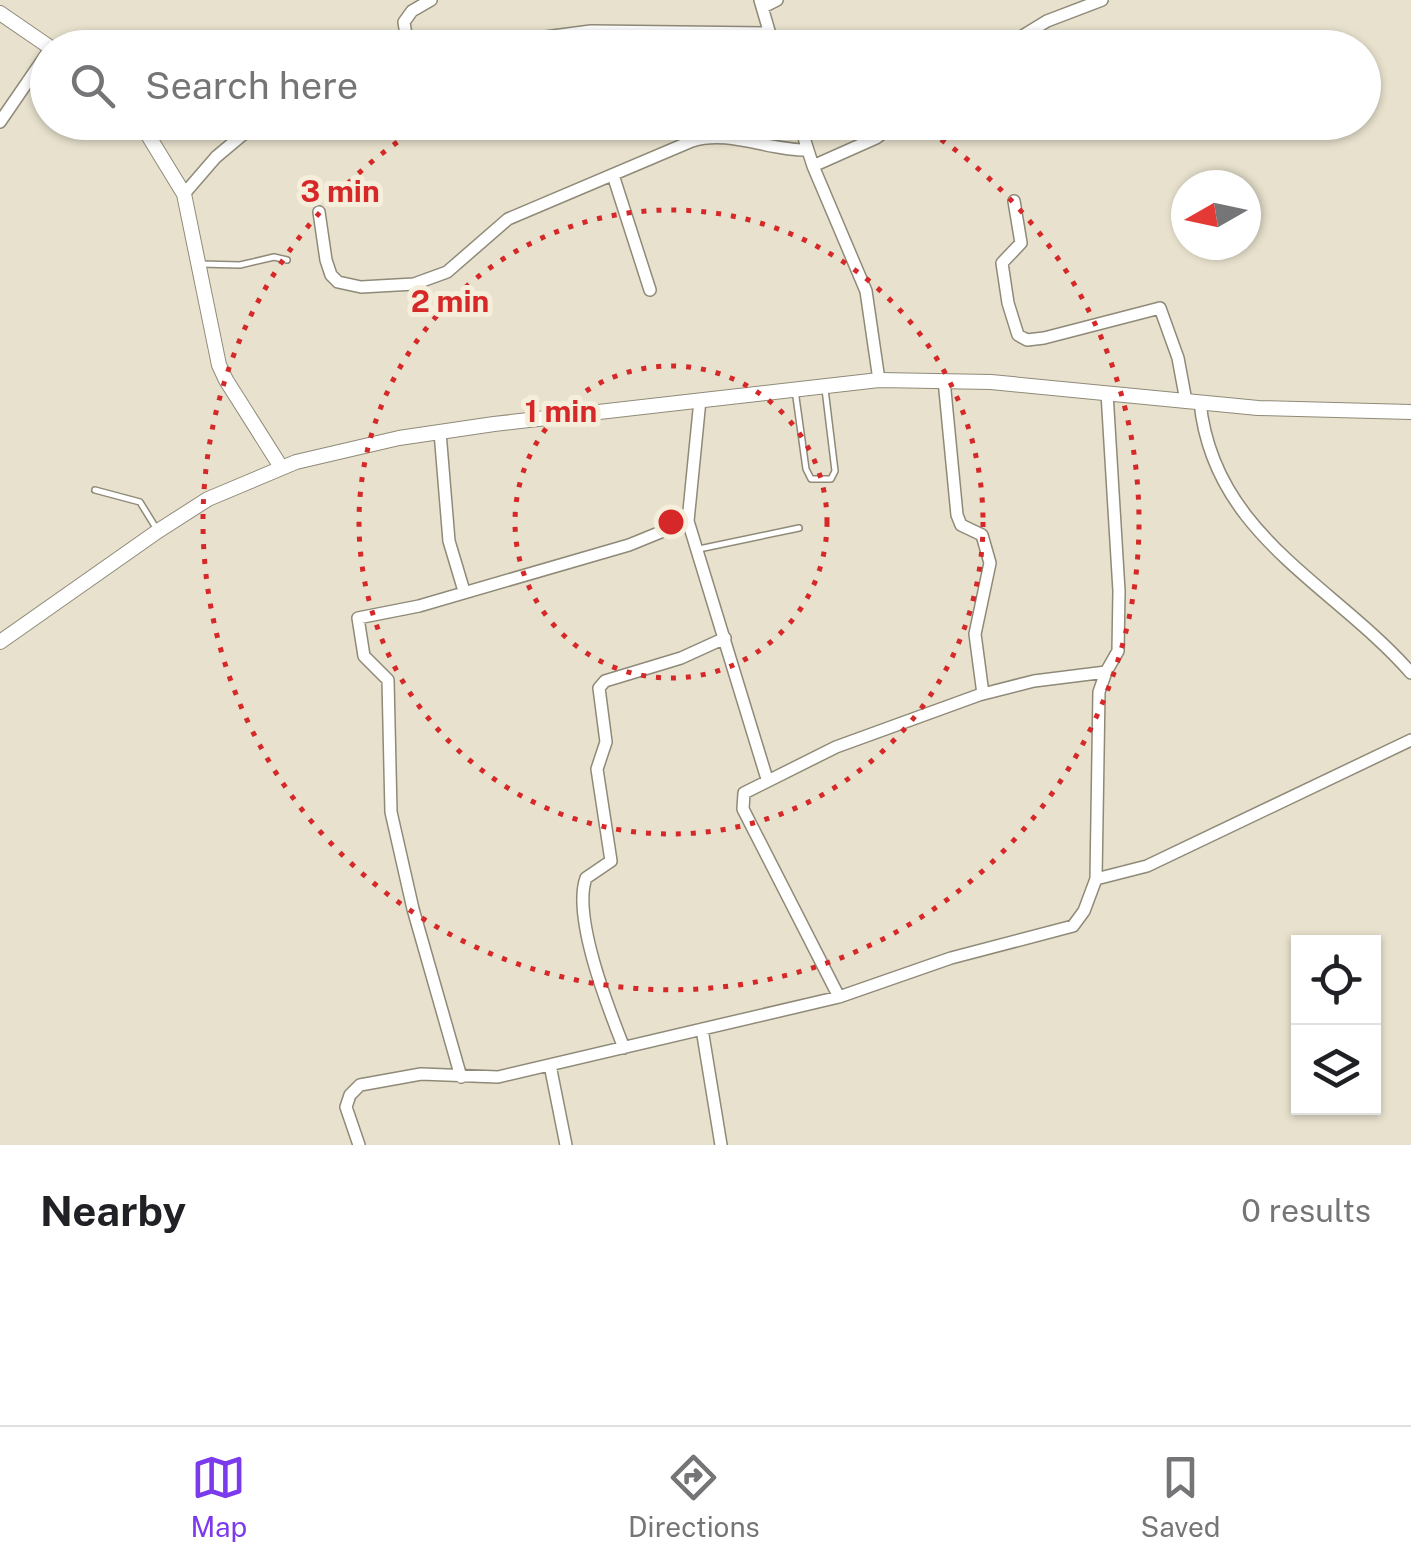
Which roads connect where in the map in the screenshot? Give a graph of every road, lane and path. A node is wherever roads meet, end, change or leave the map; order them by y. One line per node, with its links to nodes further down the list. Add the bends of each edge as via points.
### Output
1 (430, 0): 6 (street, via 412,11)
2 (777, 0): 4 (street)
3 (1102, 0): 8 (street)
4 (761, 4): 7 (street)
5 (0, 14): 9 (street)
6 (405, 30)
7 (769, 30)
8 (1031, 30)
9 (30, 35)
10 (30, 78): 11 (street)
11 (0, 122)
12 (151, 140): 21 (street)
13 (236, 140): 21 (street)
14 (698, 140): 20 (street)
15 (729, 140): 18 (street)
16 (805, 140): 18 (street)
17 (872, 140): 19 (street)
18 (808, 150): 19 (street)
19 (813, 166): 27 (street, via 866,291)
20 (613, 175): 23 (street, via 508,219 447,272 414,284 338,282 326,260); 26 (street)
21 (184, 194): 25 (street)
22 (1014, 201): 33 (street, via 1021,243 1002,263 1018,335 1044,338 1160,308)
23 (319, 212)
24 (287, 260): 25 (lane)
25 (197, 264): 36 (street, via 219,365)
26 (650, 290)
27 (879, 380): 28 (street); 29 (street)
28 (944, 380): 31 (street); 47 (street, via 957,515 961,525 982,535 990,562 975,634)
29 (824, 386): 30 (street); 30 (lane, via 835,471 816,481 806,469)
30 (795, 389): 32 (street)
31 (1107, 393): 33 (street); 45 (street, via 1119,591 1118,651)
32 (700, 400): 35 (street); 38 (street)
33 (1193, 402): 34 (street); 46 (street, via 1224,486 1298,574)
34 (1411, 412)
35 (440, 432): 36 (street); 42 (street, via 450,541)
36 (281, 467): 40 (street)
37 (96, 490): 40 (lane, via 140,502)
38 (688, 521): 41 (street); 42 (street, via 629,545)
39 (799, 528): 41 (lane)
40 (158, 531): 44 (street)
41 (696, 550): 43 (street)
42 (464, 591): 55 (street, via 358,618 364,656 388,680 391,812)
43 (725, 638): 49 (street); 53 (street, via 599,688 606,742 597,769 611,861 586,878 582,892 596,967)
44 (0, 642)
45 (1106, 672): 47 (street); 50 (street, via 1099,692)
46 (1411, 673)
47 (983, 694): 49 (street)
48 (1411, 740): 50 (street, via 1147,866)
49 (768, 779): 51 (street, via 744,793 743,809)
50 (1096, 879): 51 (street, via 1079,920 1062,931 951,958)
51 (839, 998): 52 (street)
52 (702, 1029): 53 (street); 58 (street)
53 (624, 1048): 54 (street)
54 (550, 1065): 55 (street); 57 (street)
55 (461, 1077): 56 (street, via 409,1074 353,1089 346,1107)
56 (359, 1145)
57 (566, 1145)
58 (720, 1145)

